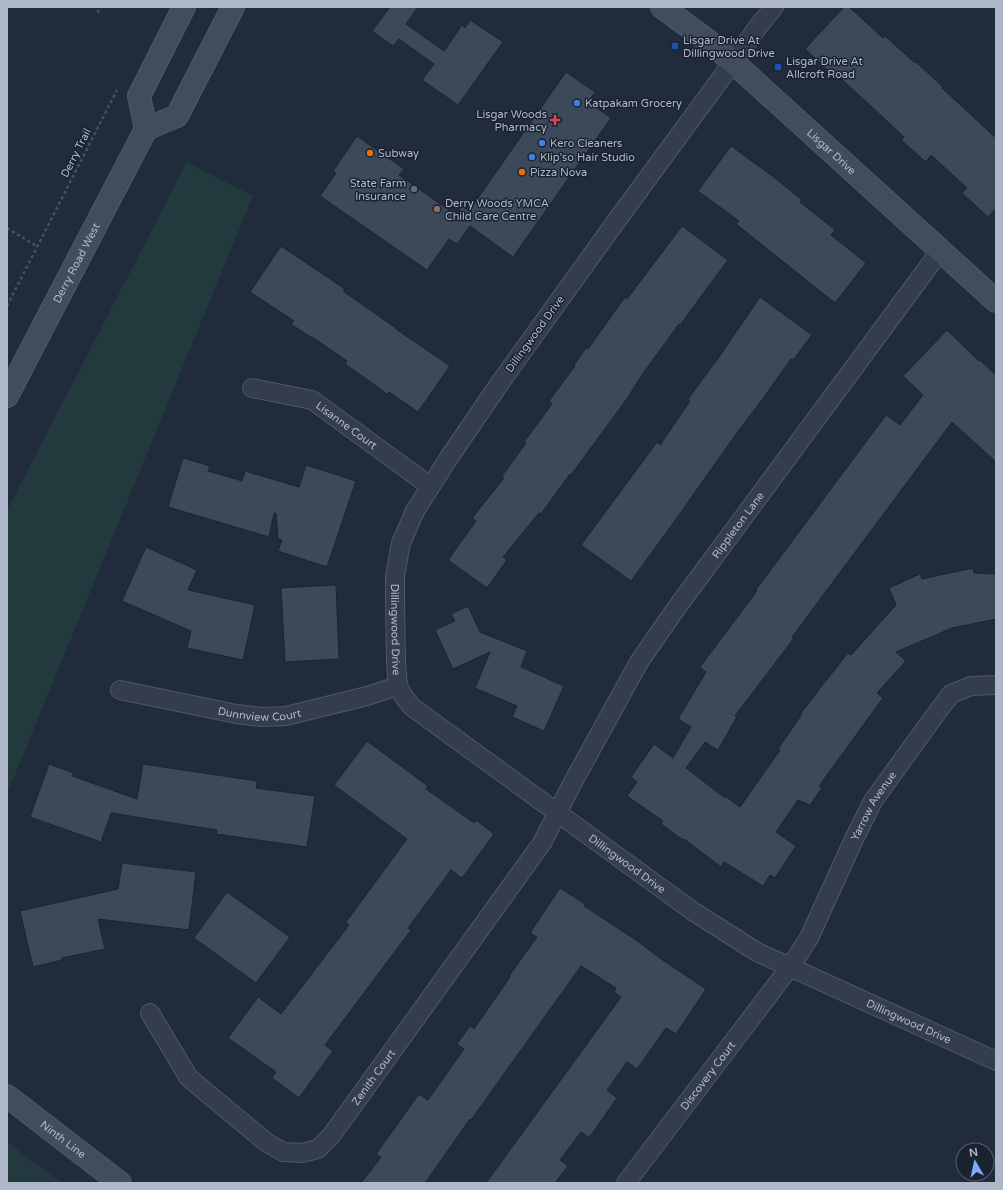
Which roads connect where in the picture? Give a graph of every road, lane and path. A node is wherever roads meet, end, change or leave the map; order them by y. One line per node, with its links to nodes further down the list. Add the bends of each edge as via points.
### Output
1 (99, 7): 6 (path)
2 (184, 7): 9 (main road, via 139,96)
3 (233, 7): 9 (main road, via 177,116)
4 (662, 7): 7 (main road, Lisgar Drive)
5 (774, 7): 7 (street, Dillingwood Drive)
6 (98, 14)
7 (733, 62): 12 (main road, Lisgar Drive); 17 (street, Dillingwood Drive, via 502,380)
8 (118, 87): 11 (path, Derry Trail)
9 (146, 129): 16 (main road, Derry Road West)
10 (7, 228): 11 (path)
11 (38, 247): 14 (path, Derry Trail)
12 (940, 250): 13 (main road, Lisgar Drive); 21 (street, Rippleton Lane, via 639,662)
13 (996, 301)
14 (7, 306)
15 (252, 388): 17 (street, Lisanne Court, via 312,400)
16 (7, 396)
17 (430, 486): 19 (street, Dillingwood Drive, via 407,527 401,543 395,576)
18 (996, 685): 22 (street, Yarrow Avenue, via 970,686 951,694 934,717 873,801 809,938)
19 (398, 686): 20 (street, Dunnview Court, via 286,716 261,717); 21 (street, Dillingwood Drive, via 412,707)
20 (120, 690)
21 (557, 814): 22 (street, Dillingwood Drive, via 694,912 757,952); 23 (street, Zenith Court, via 542,843 331,1136 318,1149 302,1153 283,1152 266,1142 189,1078)
22 (790, 967): 24 (street, Dillingwood Drive); 26 (street, Discovery Court)
23 (150, 1013)
24 (996, 1061)
25 (7, 1096): 27 (main road, Ninth Line)
26 (629, 1182)
27 (120, 1183)

